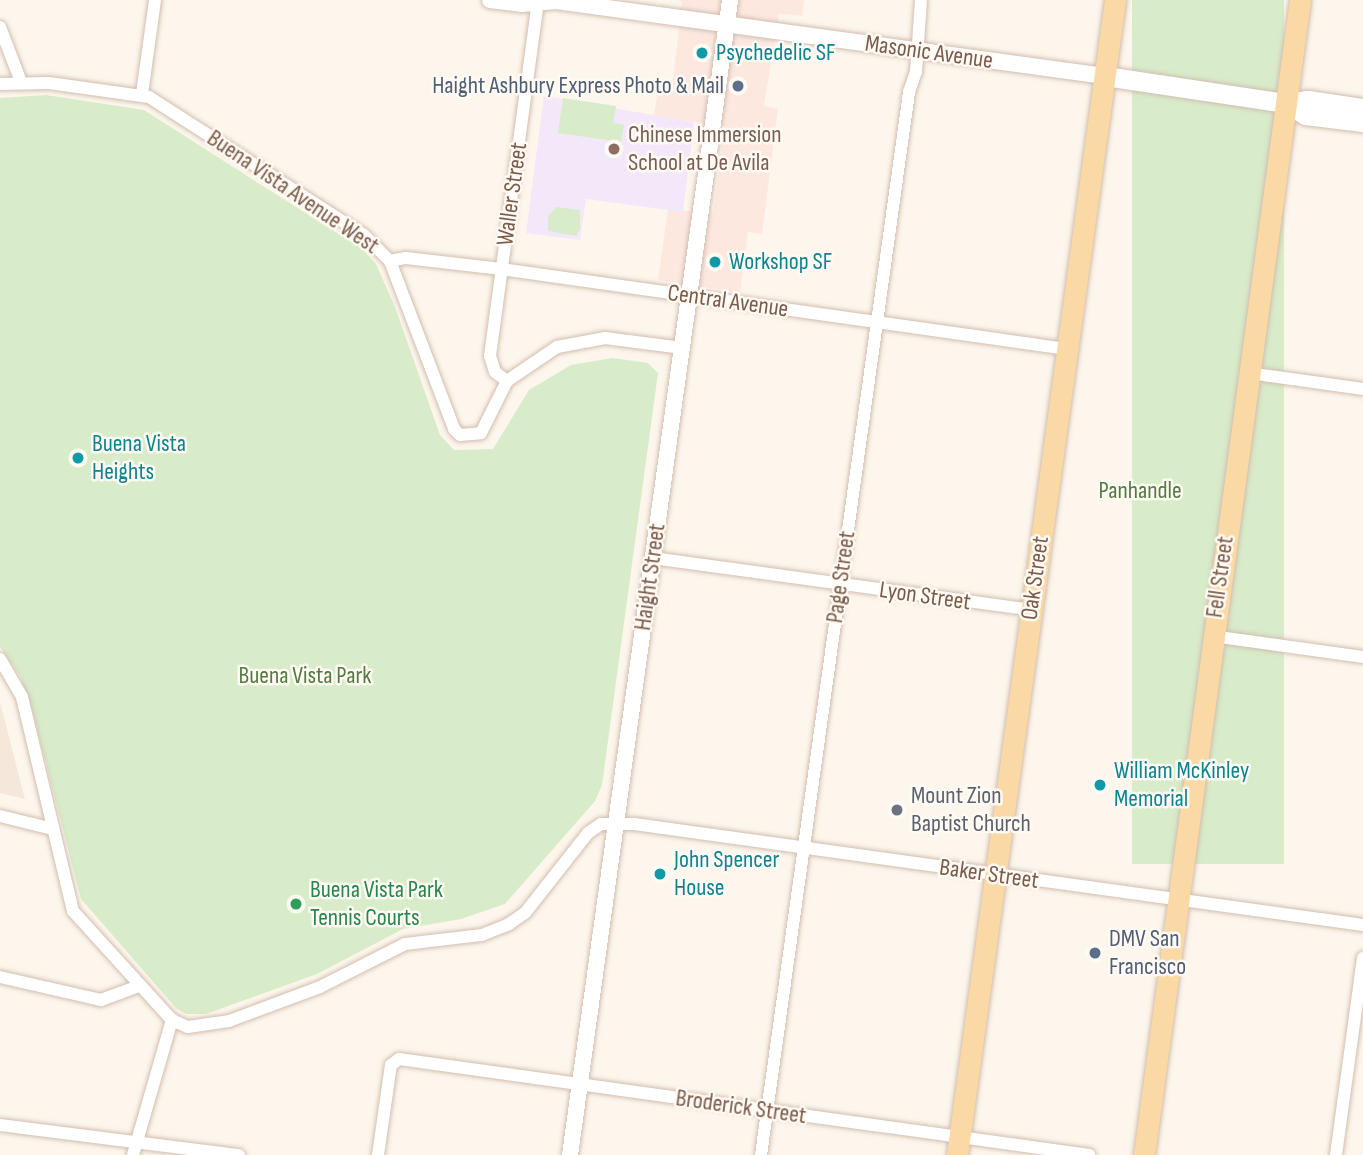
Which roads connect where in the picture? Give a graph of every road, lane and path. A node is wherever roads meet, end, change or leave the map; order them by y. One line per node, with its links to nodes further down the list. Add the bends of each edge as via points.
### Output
1 (155, 0): 14 (street)
2 (490, 0): 7 (street, Masonic Avenue)
3 (730, 0): 8 (street, Haight Street)
4 (921, 0): 10 (street, Page Street)
5 (1115, 0): 11 (main road, Oak Street)
6 (1300, 0): 15 (main road, Fell Street)
7 (538, 1): 8 (street, Masonic Avenue); 19 (street, Waller Street)
8 (726, 24): 10 (street, Masonic Avenue); 20 (street, Haight Street)
9 (0, 27): 12 (street)
10 (915, 50): 11 (street, Masonic Avenue); 21 (street, Page Street, via 916,72 909,92)
11 (1105, 76): 15 (main road, Masonic Avenue); 23 (main road, Oak Street)
12 (21, 82): 13 (street, Buena Vista Avenue West); 14 (street, Buena Vista Avenue West)
13 (0, 84)
14 (142, 94): 18 (street, Buena Vista Avenue West, via 364,235)
15 (1286, 103): 16 (main road, Masonic Avenue, via 1308,100); 17 (main road, Masonic Avenue, via 1306,115); 24 (main road, Fell Street)
16 (1363, 108)
17 (1363, 122)
18 (390, 261): 19 (street, Central Avenue, via 406,258); 25 (street, Buena Vista Avenue West, via 457,432 467,437 481,433)
19 (501, 269): 20 (street, Central Avenue); 25 (street, Waller Street, via 490,356 495,372)
20 (689, 296): 21 (street, Central Avenue); 22 (street, Haight Street)
21 (877, 322): 23 (street, Central Avenue); 28 (street, Page Street)
22 (682, 348): 25 (street, Buena Vista Avenue West, via 605,338 572,342 540,356); 27 (street, Haight Street)
23 (1067, 349): 29 (main road, Oak Street)
24 (1248, 373): 26 (street); 30 (main road, Fell Street)
25 (507, 382)
26 (1363, 389)
27 (653, 558): 28 (street, Lyon Street); 34 (street, Haight Street)
28 (840, 584): 29 (street, Lyon Street); 36 (street, Page Street)
29 (1031, 610): 37 (main road, Oak Street)
30 (1212, 636): 31 (street); 38 (main road, Fell Street)
31 (1363, 657)
32 (0, 659): 35 (street, via 22,697)
33 (0, 816): 35 (street)
34 (616, 824): 36 (street, Baker Street); 43 (street, via 601,824 588,833 537,899 509,925 482,935 405,944 326,985 218,1024 188,1027); 44 (street, Haight Street)
35 (53, 829): 42 (street, via 73,911)
36 (804, 848): 37 (street, Baker Street); 45 (street, Page Street)
37 (997, 875): 38 (street, Baker Street); 48 (main road, Oak Street)
38 (1178, 900): 39 (street, Baker Street); 55 (main road, Fell Street)
39 (1363, 925)
40 (1363, 958): 56 (street)
41 (0, 977): 42 (street, via 101,1000)
42 (139, 986): 43 (street)
43 (172, 1020): 47 (street)
44 (580, 1084): 45 (street, Broderick Street); 51 (street, Broderick Street, via 394,1061); 52 (street, Haight Street)
45 (768, 1110): 48 (street, Broderick Street); 53 (street, Page Street)
46 (0, 1125): 47 (street)
47 (137, 1141): 49 (street); 50 (street)
48 (958, 1146): 54 (street, Broderick Street)
49 (133, 1155)
50 (239, 1155)
51 (378, 1155)
52 (570, 1155)
53 (761, 1155)
54 (1089, 1155)
55 (1144, 1155)
56 (1336, 1155)

